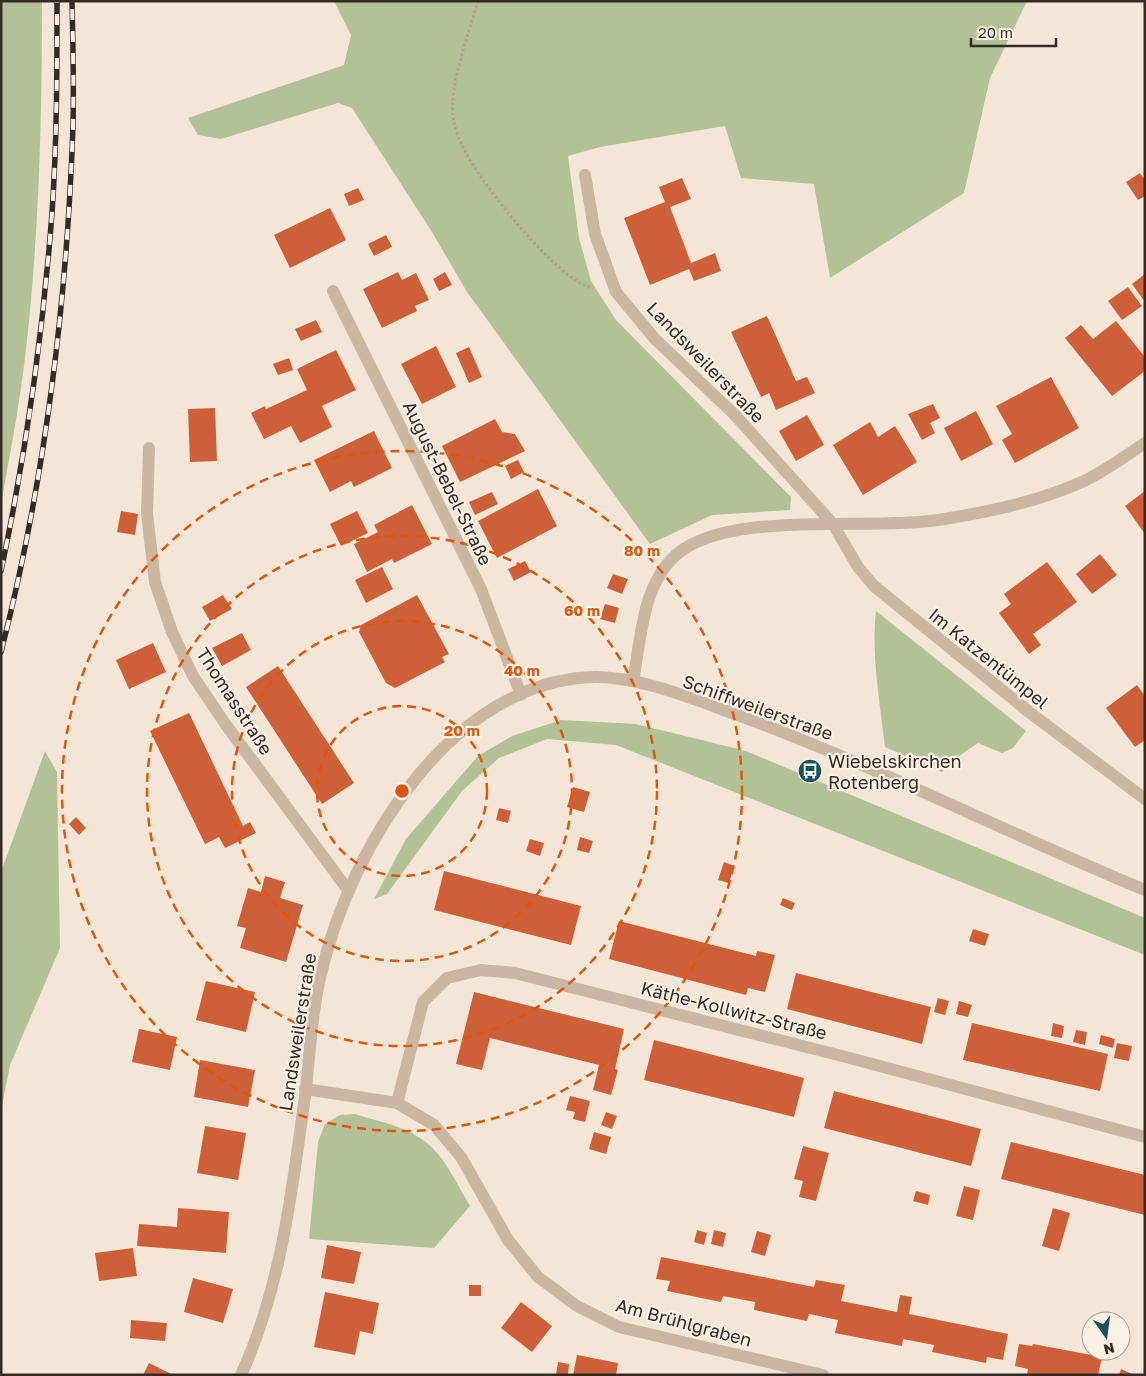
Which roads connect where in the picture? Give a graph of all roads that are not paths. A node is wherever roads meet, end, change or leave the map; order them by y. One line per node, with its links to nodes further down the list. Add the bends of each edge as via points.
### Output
1 (585, 175): 5 (street, Landsweilerstraße, via 595,234 616,292 654,338 734,414)
2 (333, 291): 7 (street, August-Bebel-Straße, via 481,589)
3 (1145, 443): 5 (street, via 1085,480 1014,506 936,520)
4 (149, 448): 9 (street, Thomasstraße, via 147,514 155,582 172,632 193,676 226,725)
5 (833, 524): 6 (street, via 728,531 697,542 677,555 660,574 649,599); 8 (street, Im Katzentümpel, via 858,567 874,586 1029,712)
6 (633, 681): 7 (street, Landsweilerstraße, via 597,677 546,686); 10 (street, Schiffweilerstraße, via 708,704 782,732)
7 (521, 695): 9 (street, Landsweilerstraße, via 483,716 446,744 411,783 376,835)
8 (1145, 799)
9 (348, 890): 11 (street, Landsweilerstraße, via 321,975)
10 (1145, 890)
11 (305, 1089): 12 (street, Am Brühlgraben); 14 (street, Landsweilerstraße, via 288,1212 274,1280)
12 (397, 1104): 13 (street, Käthe-Kollwitz-Straße, via 423,1002 447,978 481,970 515,973 846,1056); 15 (street, Am Brühlgraben, via 434,1125 461,1157 508,1240 538,1277 577,1306 629,1329)
13 (1145, 1138)
14 (241, 1375)
15 (823, 1375)

